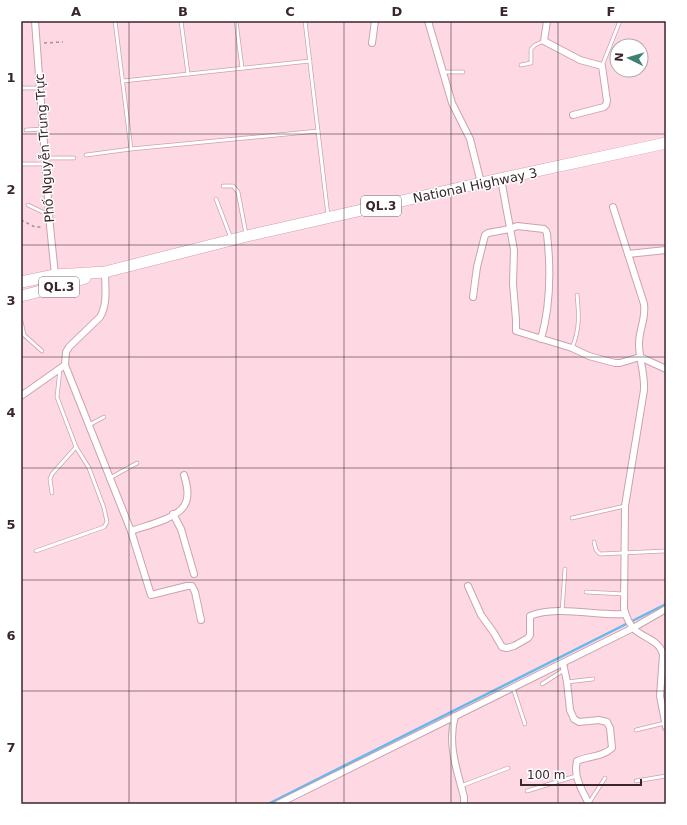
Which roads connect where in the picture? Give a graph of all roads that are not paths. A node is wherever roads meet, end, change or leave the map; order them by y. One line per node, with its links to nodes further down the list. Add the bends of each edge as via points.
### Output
1 (35, 21): 21 (street, Phố Nguyễn Trung Trực)
2 (115, 21): 19 (lane)
3 (181, 21): 18 (lane)
4 (236, 21): 15 (lane)
5 (305, 21): 12 (lane)
6 (375, 21): 11 (street)
7 (428, 21): 16 (street)
8 (547, 21): 10 (street)
9 (620, 21): 14 (lane)
10 (544, 41): 13 (lane, via 531,48 531,63); 14 (street, via 580,60)
11 (372, 43)
12 (310, 60): 15 (lane); 25 (lane)
13 (521, 65)
14 (602, 66): 22 (street, via 606,106)
15 (242, 68): 18 (lane)
16 (444, 72): 17 (lane); 33 (street, via 452,103 470,139)
17 (463, 72)
18 (188, 74): 19 (lane)
19 (123, 81): 27 (lane)
20 (21, 88): 21 (lane)
21 (40, 88): 23 (street, Phố Nguyễn Trung Trực)
22 (573, 115)
23 (43, 129): 24 (lane); 30 (street, Phố Nguyễn Trung Trực)
24 (26, 130)
25 (318, 131): 27 (lane); 39 (lane)
26 (666, 143): 32 (highway, National Highway 3 / QL.3)
27 (131, 149): 28 (lane)
28 (86, 155)
29 (74, 158): 30 (lane)
30 (45, 161): 31 (lane); 38 (street, Phố Nguyễn Trung Trực)
31 (21, 164)
32 (501, 179): 33 (highway, National Highway 3 / QL.3); 40 (street)
33 (481, 183): 39 (highway, National Highway 3 / QL.3)
34 (223, 186): 41 (lane, via 233,186 238,192)
35 (216, 199): 42 (lane)
36 (28, 205): 38 (lane)
37 (613, 208): 44 (street)
38 (49, 215): 46 (street, Phố Nguyễn Trung Trực)
39 (328, 218): 41 (highway, National Highway 3 / QL.3)
40 (510, 229): 50 (street, via 485,235); 52 (street, via 514,250 515,330); 52 (street, via 517,226 546,231 550,268 548,304)
41 (247, 236): 42 (highway, National Highway 3 / QL.3)
42 (232, 239): 45 (highway, National Highway 3 / QL.3)
43 (666, 250): 44 (street)
44 (628, 254): 55 (street, via 645,311 639,340)
45 (101, 273): 46 (highway, QL.3); 49 (highway, QL.3); 56 (street, via 105,305 103,312 69,347)
46 (55, 275): 47 (highway, QL.3)
47 (21, 282)
48 (577, 295): 53 (lane, via 579,315 577,336)
49 (21, 296)
50 (473, 297)
51 (21, 321): 54 (lane, via 24,335)
52 (540, 339): 53 (street)
53 (572, 348): 55 (street, via 615,363)
54 (42, 351)
55 (640, 357): 57 (street); 66 (street, via 645,381)
56 (62, 367): 58 (street); 60 (street); 61 (lane, via 58,397)
57 (666, 369)
58 (21, 396)
59 (104, 417): 60 (lane)
60 (89, 425): 64 (street)
61 (76, 447): 65 (lane, via 52,474); 71 (lane, via 89,468 104,508 107,524)
62 (137, 463): 64 (lane)
63 (184, 475): 67 (street, via 187,485 186,500 183,507)
64 (110, 478): 69 (street)
65 (52, 493)
66 (625, 506): 68 (lane); 73 (street)
67 (173, 514): 69 (street); 75 (street, via 186,543)
68 (572, 518)
69 (131, 531): 82 (street, via 152,595 192,586)
70 (594, 542): 73 (lane, via 600,554)
71 (36, 551)
72 (665, 551): 73 (lane)
73 (624, 553): 78 (street)
74 (566, 569): 80 (lane)
75 (194, 574)
76 (468, 586): 80 (street, via 481,615 502,646 507,648 528,638 530,616)
77 (586, 592): 78 (lane)
78 (624, 594): 81 (street)
79 (666, 609): 83 (street)
80 (562, 612): 81 (street)
81 (626, 616): 83 (street)
82 (201, 620)
83 (632, 627): 84 (street); 92 (street, via 662,650 660,696)
84 (563, 663): 85 (street); 89 (street)
85 (565, 670): 87 (street); 88 (lane)
86 (593, 679): 87 (lane)
87 (567, 682): 95 (street, via 570,710 574,718 579,722 607,722 612,741 612,748 608,751 577,761)
88 (542, 684)
89 (512, 688): 90 (street); 91 (lane)
90 (455, 716): 99 (street, via 452,726 452,747); 101 (street)
91 (525, 724)
92 (666, 724): 93 (lane)
93 (636, 730)
94 (508, 768): 99 (lane)
95 (576, 776): 100 (lane); 103 (street)
96 (666, 776): 98 (lane)
97 (605, 778): 103 (lane)
98 (636, 781)
99 (461, 786): 102 (street)
100 (527, 791)
101 (278, 804)
102 (464, 804)
103 (588, 804)

